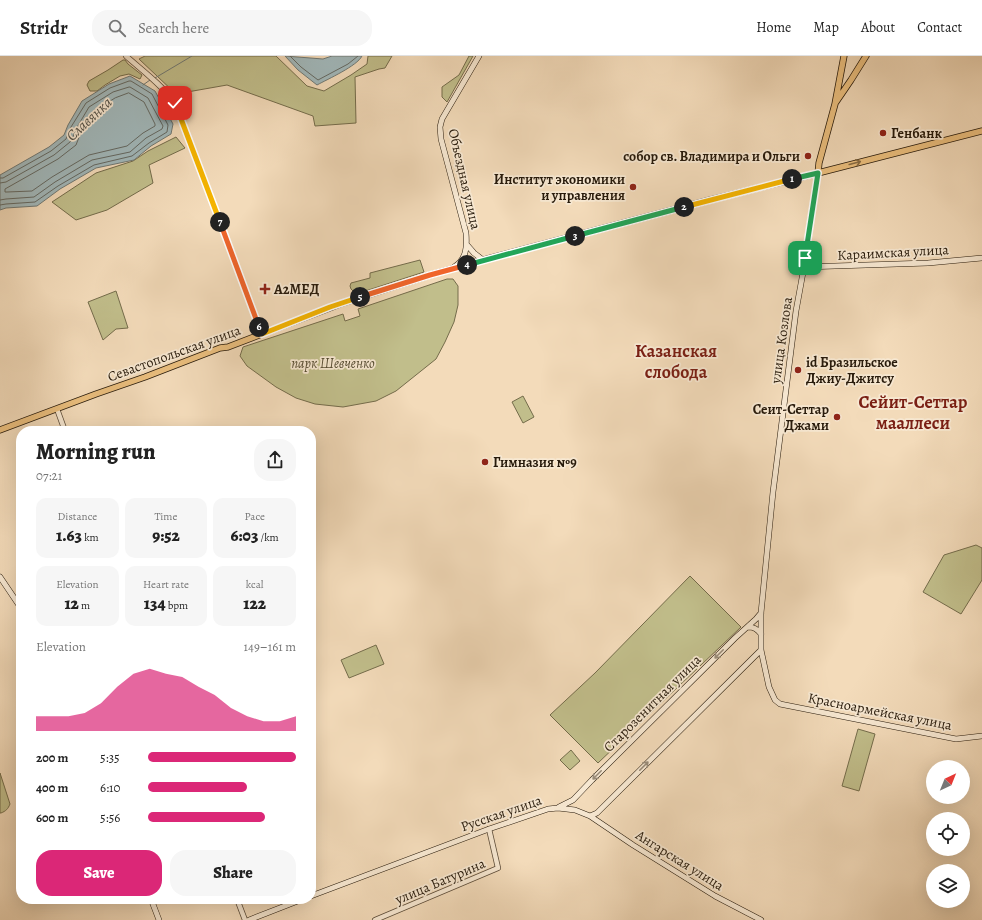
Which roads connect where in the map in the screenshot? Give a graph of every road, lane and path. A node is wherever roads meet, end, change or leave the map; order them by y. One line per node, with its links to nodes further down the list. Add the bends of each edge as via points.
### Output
1 (126, 56): 15 (street, via 175,103)
2 (479, 56): 10 (main road, Объездная улица, via 442,119 440,127)
3 (844, 56): 5 (main road, улица Козлова)
4 (866, 56): 6 (main road, улица Козлова)
5 (840, 77): 6 (main road); 7 (main road, улица Козлова)
6 (851, 80): 7 (main road, улица Козлова)
7 (834, 104): 9 (main road, улица Козлова)
8 (982, 131): 9 (main road, Севастопольская улица, one-way to 8)
9 (818, 173): 12 (main road, Севастопольская улица); 13 (main road, улица Козлова)
10 (467, 245): 12 (main road, Объездная улица); 14 (main road, Объездная улица, via 462,260)
11 (982, 258): 13 (main road, Караимская улица, via 928,263)
12 (483, 260): 14 (main road, Севастопольская улица)
13 (804, 267): 21 (main road, улица Козлова, via 772,492)
14 (450, 270): 15 (main road, Севастопольская улица, via 349,300)
15 (262, 334): 16 (main road, Севастопольская улица)
16 (57, 409): 17 (street); 18 (main road, Севастопольская улица)
17 (63, 426)
18 (0, 430)
19 (0, 577): 20 (main road)
20 (16, 601)
21 (761, 613): 22 (main road, Старозенитная улица); 23 (main road, улица Козлова)
22 (748, 627): 23 (main road, via 756,628); 27 (main road, Старозенитная улица, one-way to 27)
23 (760, 634): 24 (main road, улица Козлова)
24 (760, 650): 25 (main road, улица Козлова, via 769,687); 30 (main road, one-way to 24)
25 (775, 700): 26 (main road, Красноармейская улица, via 780,704 944,737 956,739)
26 (982, 736)
27 (573, 800): 28 (main road, Старозенитная улица); 29 (main road, via 571,804)
28 (558, 808): 29 (main road, Русская улица); 33 (main road, Русская улица)
29 (574, 810): 31 (main road, Русская улица)
30 (597, 813): 31 (main road); 32 (main road)
31 (590, 816): 32 (main road, Ангарская улица)
32 (598, 822): 42 (main road, Ангарская улица, via 715,896)
33 (489, 829): 34 (main road, Русская улица); 41 (street, улица Батурина, via 498,868)
34 (316, 894)
35 (153, 904): 38 (main road)
36 (239, 904): 39 (street)
37 (290, 904): 40 (main road)
38 (159, 920)
39 (245, 920)
40 (249, 920)
41 (375, 920)
42 (760, 920)

